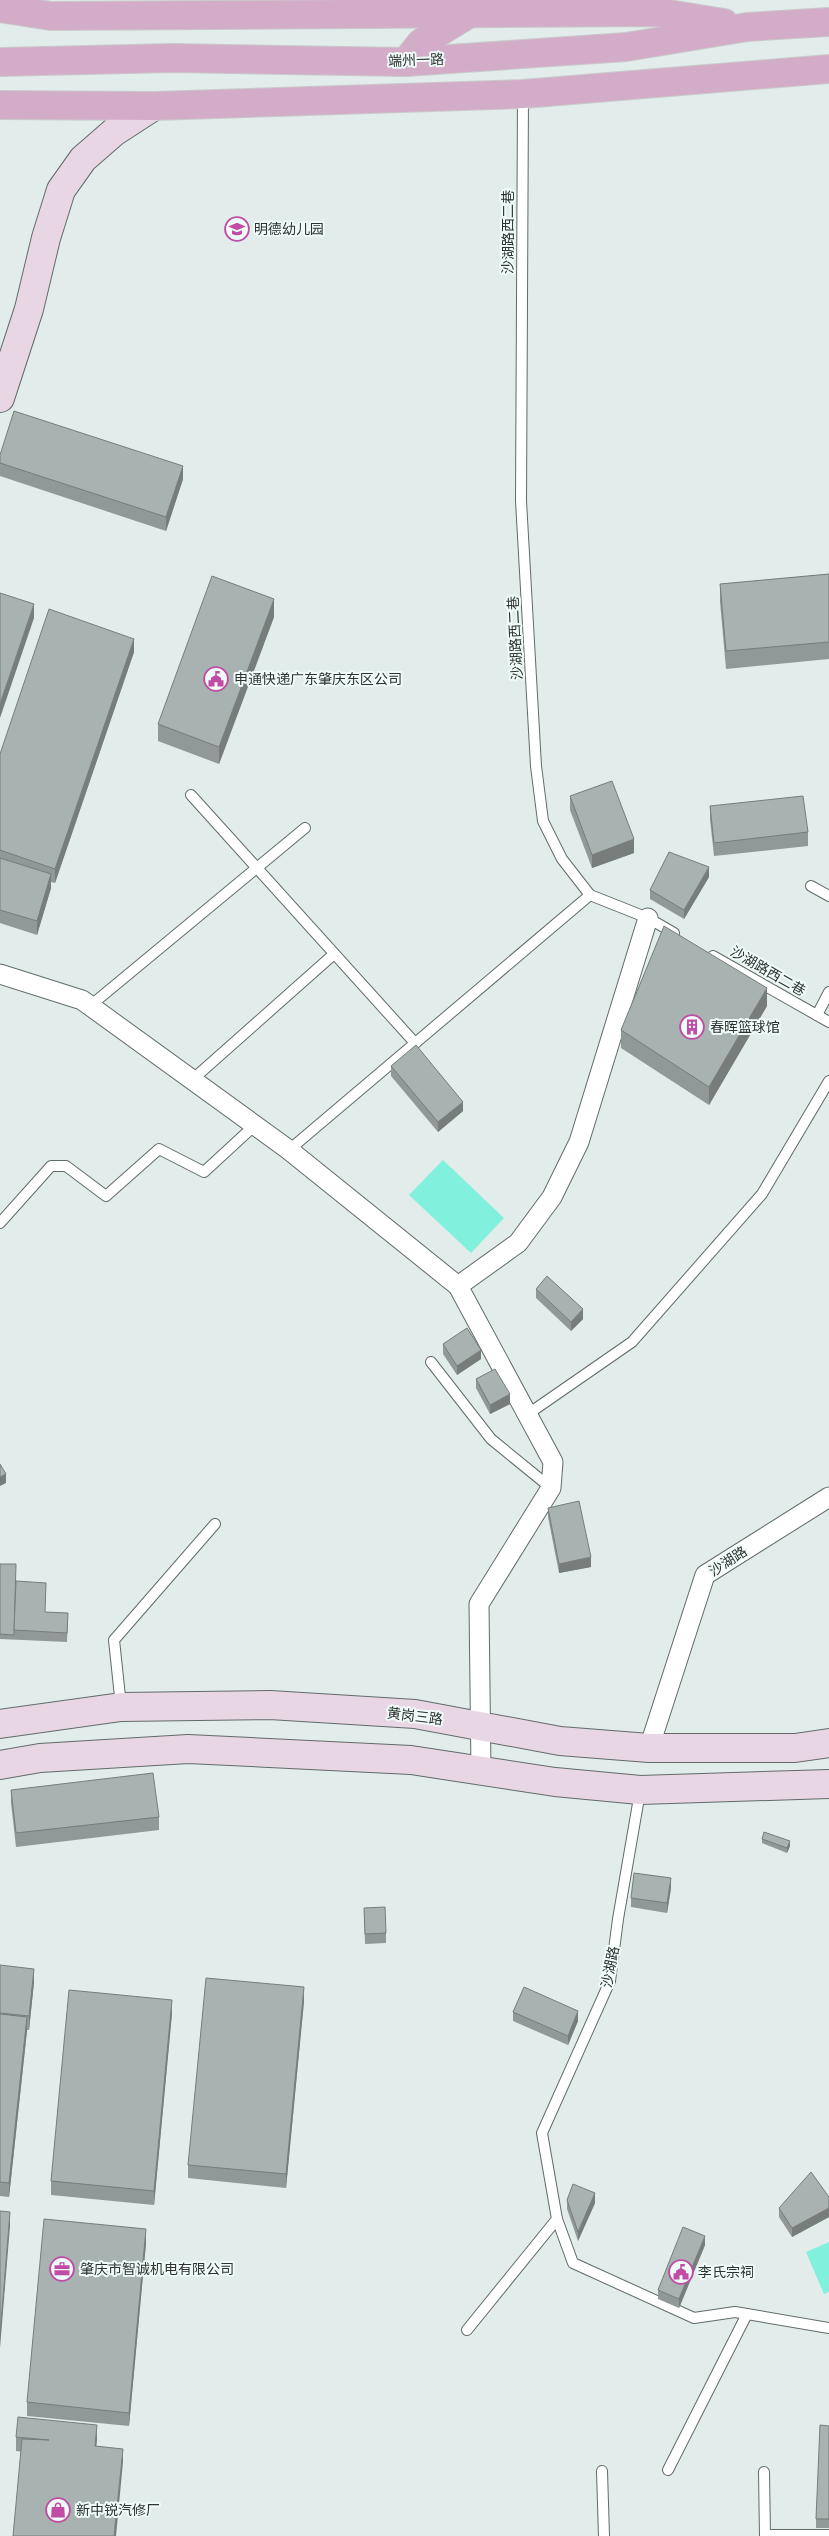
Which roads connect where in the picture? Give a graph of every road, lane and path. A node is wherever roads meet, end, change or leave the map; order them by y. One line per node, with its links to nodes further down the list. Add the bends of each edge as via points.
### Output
1 (0, 8): 2 (main road, via 51,16)
2 (467, 15): 4 (main road, via 656,12); 6 (main road, via 421,43)
3 (829, 22): 4 (main road, 端州一路)
4 (747, 27): 6 (main road, 端州一路, via 626,47)
5 (0, 62): 6 (main road, 端州一路, via 173,58)
6 (406, 62)
7 (829, 70): 8 (main road)
8 (523, 94): 10 (main road); 16 (lane, 沙湖路西二巷, via 521,501 536,766 543,821 562,859)
9 (0, 105): 10 (main road)
10 (154, 106): 11 (main road, via 114,132 83,159 61,190 29,308)
11 (0, 398)
12 (191, 795): 14 (lane)
13 (305, 828): 14 (lane)
14 (257, 868): 21 (lane); 24 (lane)
15 (811, 886): 17 (lane)
16 (590, 895): 18 (lane); 27 (lane)
17 (829, 896)
18 (648, 918): 19 (lane); 33 (street, via 579,1142 552,1197 518,1243)
19 (681, 938)
20 (707, 952): 25 (lane, 沙湖路西二巷)
21 (334, 954): 27 (lane); 28 (lane)
22 (0, 974): 24 (street, via 82,1000)
23 (829, 992): 25 (lane)
24 (90, 1006): 28 (street)
25 (817, 1015): 26 (lane, 沙湖路西二巷)
26 (829, 1022)
27 (415, 1043): 31 (lane)
28 (192, 1080): 30 (street)
29 (829, 1081): 35 (lane, via 762,1194 632,1342)
30 (254, 1125): 31 (street); 32 (lane, via 204,1172 159,1149 106,1196 66,1166 51,1166)
31 (289, 1150): 33 (street)
32 (0, 1223)
33 (458, 1286): 35 (street)
34 (432, 1362): 36 (lane, via 491,1439)
35 (528, 1414): 36 (street, via 553,1462)
36 (551, 1488): 41 (street, via 479,1604)
37 (829, 1496): 43 (street, 沙湖路, via 705,1575)
38 (214, 1524): 39 (lane, via 114,1640)
39 (121, 1707): 40 (main road, 黄岗三路); 41 (main road, 黄岗三路, via 270,1705 415,1714)
40 (0, 1724)
41 (482, 1726): 43 (main road, 黄岗三路, via 560,1741); 45 (street)
42 (829, 1743): 43 (main road, 黄岗三路, via 795,1748)
43 (649, 1748)
44 (0, 1766): 45 (main road, via 40,1758 188,1749 411,1760)
45 (481, 1771): 47 (main road)
46 (829, 1784): 47 (main road)
47 (640, 1790): 48 (lane, 沙湖路, via 610,1982 542,2133)
48 (557, 2219): 49 (lane, via 573,2263 694,2318 735,2312); 51 (lane)
49 (747, 2314): 50 (lane); 52 (lane)
50 (829, 2328)
51 (467, 2330)
52 (668, 2470)
53 (602, 2471): 56 (lane)
54 (764, 2472): 57 (lane)
55 (829, 2535): 57 (lane)
56 (604, 2536)
57 (765, 2536)

